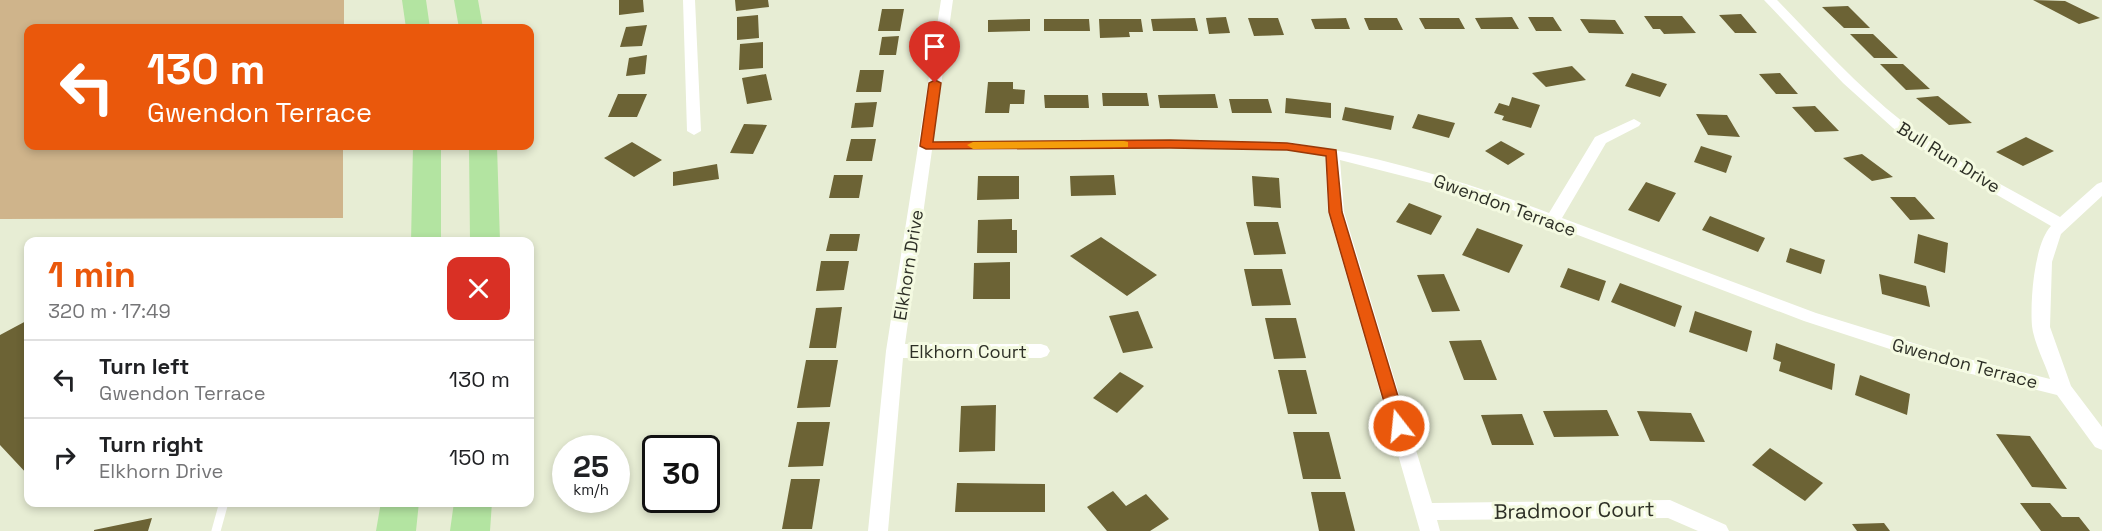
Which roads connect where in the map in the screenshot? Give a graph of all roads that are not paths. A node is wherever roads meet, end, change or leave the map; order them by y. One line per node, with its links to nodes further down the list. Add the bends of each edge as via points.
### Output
1 (414, 0): 6 (highway)
2 (466, 0): 7 (highway)
3 (689, 0): 9 (street)
4 (947, 0): 10 (street, Elkhorn Drive)
5 (1770, 0): 16 (street, Bull Run Drive, via 1904,130)
6 (417, 24)
7 (470, 24)
8 (1634, 123): 15 (street, via 1600,140)
9 (694, 131)
10 (926, 146): 13 (street, Gwendon Terrace, via 1182,144 1287,146); 19 (street, Elkhorn Drive)
11 (427, 150): 17 (highway)
12 (483, 150): 18 (highway)
13 (1332, 153): 15 (street, Gwendon Terrace, via 1467,188); 26 (street, via 1336,212)
14 (2102, 187): 16 (street)
15 (1552, 221): 21 (street, Gwendon Terrace, via 1810,317 1951,362)
16 (2062, 225): 21 (street, via 2054,232 2044,262 2041,327)
17 (426, 237)
18 (485, 237)
19 (895, 351): 20 (street, Elkhorn Court); 30 (street, Elkhorn Drive)
20 (1041, 351)
21 (2063, 389): 22 (street)
22 (2102, 442)
23 (223, 507): 27 (lane)
24 (399, 507): 28 (highway)
25 (472, 507): 29 (highway)
26 (1428, 521): 31 (street, Bradmoor Court, via 1670,509)
27 (216, 531)
28 (396, 531)
29 (470, 531)
30 (878, 531)
31 (1719, 531)

